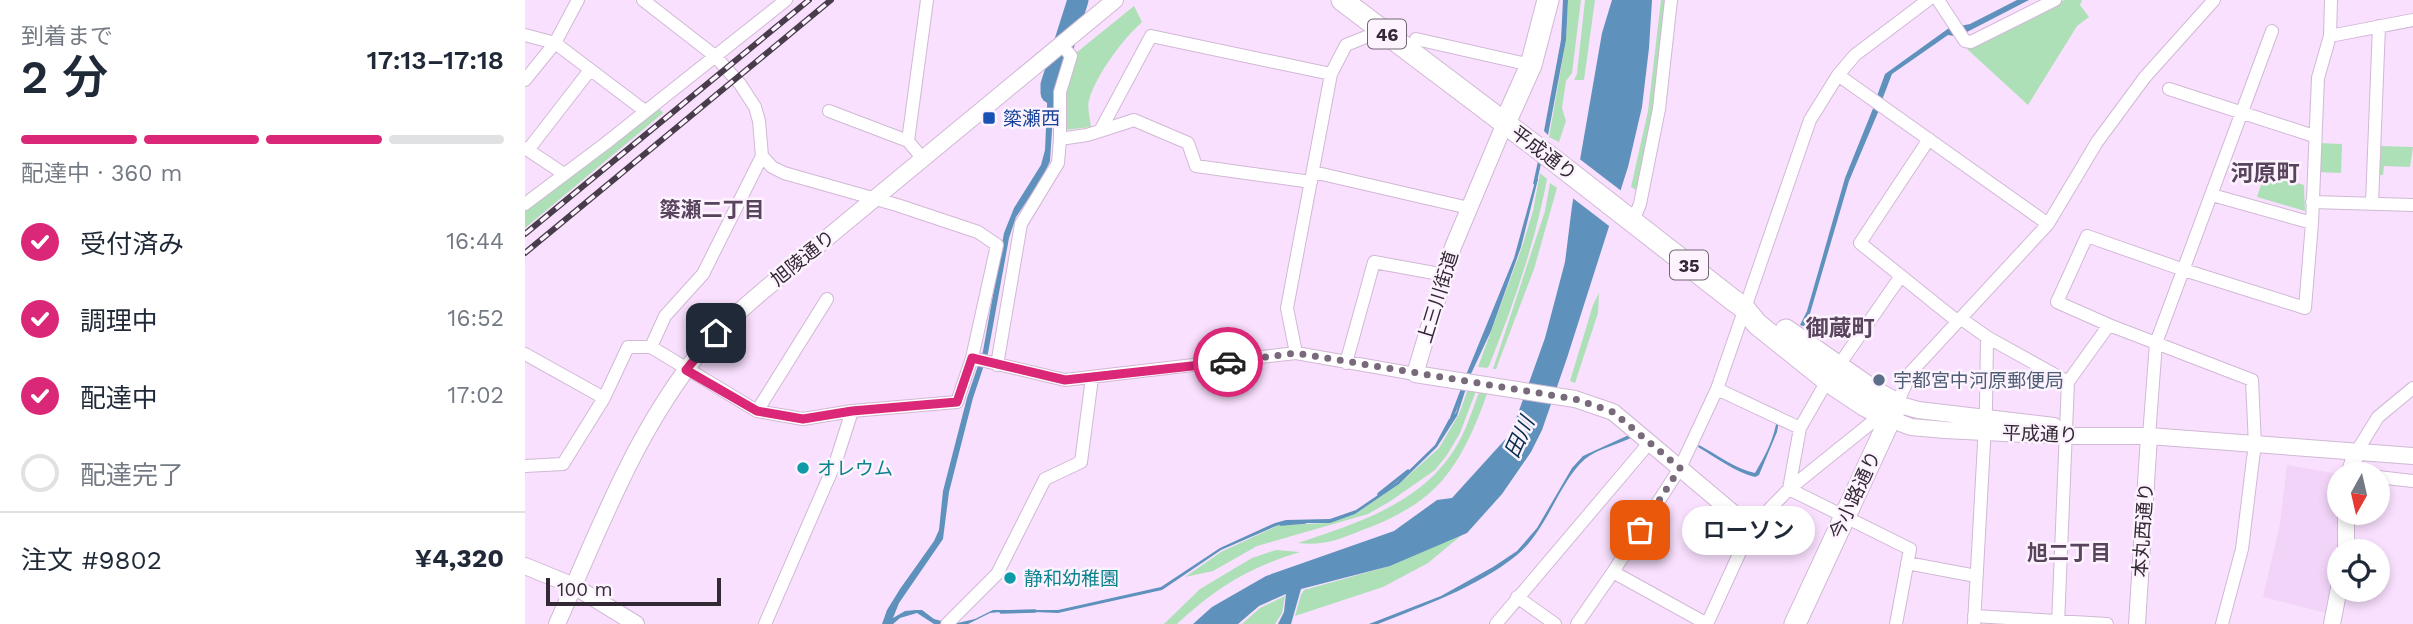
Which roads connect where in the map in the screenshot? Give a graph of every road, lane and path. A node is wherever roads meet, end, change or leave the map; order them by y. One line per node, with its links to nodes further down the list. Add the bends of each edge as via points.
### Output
1 (578, 0): 21 (street)
2 (643, 0): 23 (street)
3 (786, 0): 23 (street)
4 (927, 0): 38 (street)
5 (1342, 0): 33 (main road, 平成通り / 46)
6 (1548, 0): 24 (main road, 上三川街道)
7 (1671, 0): 51 (street, via 1659,109)
8 (1938, 0): 9 (street, via 1965,41 1971,42)
9 (2055, 0)
10 (2214, 0): 53 (street, via 2145,77 2097,142)
11 (2331, 0): 18 (street)
12 (1921, 2): 27 (street, via 1855,55)
13 (1105, 3): 22 (street, 旭陵通り)
14 (2413, 20): 15 (street)
15 (2379, 26): 18 (street); 47 (street)
16 (2272, 31): 32 (street)
17 (525, 35): 21 (street)
18 (2330, 36): 35 (street, via 2318,78)
19 (1366, 37): 26 (street, via 1346,45)
20 (1416, 39): 24 (street)
21 (555, 43): 25 (street); 28 (street)
22 (1061, 44): 36 (street, via 1071,56 1060,92); 41 (street, 旭陵通り)
23 (715, 56): 30 (street); 40 (street, via 755,107)
24 (1531, 65): 33 (main road, 上三川街道)
25 (590, 70): 30 (street); 39 (street)
26 (1331, 74): 34 (street, via 1151,36); 43 (street)
27 (1838, 75): 37 (street); 58 (street, via 1811,120)
28 (525, 80)
29 (2169, 89): 32 (street)
30 (645, 111): 42 (street)
31 (829, 111): 38 (street)
32 (2242, 114): 35 (street); 44 (street)
33 (1505, 123): 50 (street, 上三川街道); 51 (main road, 平成通り / 35)
34 (1100, 131): 36 (street); 43 (street, via 1134,120 1188,143 1196,166)
35 (2314, 136): 46 (street)
36 (1061, 138): 68 (street, via 1058,163 1021,224)
37 (1929, 139): 53 (street); 56 (street, via 1860,243)
38 (908, 141): 41 (street)
39 (527, 149): 42 (street)
40 (762, 156): 45 (street, via 785,173); 63 (street, via 703,274 665,316)
41 (923, 159): 45 (street, 旭陵通り)
42 (564, 174): 48 (street)
43 (1312, 177): 50 (street); 64 (street, via 1287,308)
44 (2212, 195): 52 (street); 54 (street)
45 (875, 200): 66 (street, via 978,232 997,244); 69 (street, 旭陵通り, via 734,316)
46 (2312, 202): 47 (street); 52 (street)
47 (2372, 203): 49 (street)
48 (525, 204)
49 (2413, 205)
50 (1469, 208): 55 (street, 上三川街道)
51 (1633, 221): 58 (main road, 平成通り / 35)
52 (2312, 223): 54 (street, via 2305,308)
53 (2048, 224): 59 (street)
54 (2184, 270): 60 (street, via 2087,236 2057,302); 62 (street)
55 (1445, 275): 67 (street, via 1374,262); 70 (street, 上三川街道)
56 (1901, 276): 59 (street); 71 (street)
57 (827, 299): 77 (street)
58 (1744, 308): 71 (main road, 平成通り / 35, via 1757,324); 75 (street)
59 (1958, 319): 61 (street); 79 (street, via 1911,372)
60 (2109, 325): 62 (street); 73 (street)
61 (1986, 337): 73 (street); 80 (street)
62 (2156, 343): 83 (street); 85 (street, via 2252,380)
63 (651, 347): 69 (street); 76 (street, via 628,347)
64 (1296, 353): 67 (street); 72 (street)
65 (525, 354): 76 (street)
66 (972, 358): 68 (street); 78 (street, via 957,402)
67 (1346, 363): 70 (street)
68 (997, 365): 72 (street, via 1065,380)
69 (686, 370): 77 (street); 100 (street, 旭陵通り, via 649,426)
70 (1415, 374): 84 (street, via 1570,398 1613,412)
71 (1833, 374): 79 (main road, 平成通り / 35, via 1864,405); 81 (street)
72 (1092, 379): 108 (street, via 1081,462 1045,480 997,574)
73 (2068, 382): 82 (street)
74 (2413, 388): 86 (street, via 2378,416)
75 (1717, 389): 81 (street); 90 (street)
76 (604, 398): 89 (street, via 563,464)
77 (757, 411): 78 (street, via 803,419)
78 (852, 411): 107 (street, via 836,461)
79 (1894, 411): 80 (street, 平成通り, via 1911,426); 93 (street, via 1871,423); 94 (main road, 今小路通り)
80 (1984, 425): 82 (street, 平成通り); 99 (street)
81 (1800, 428): 93 (street)
82 (2068, 432): 83 (street, 平成通り); 104 (street)
83 (2149, 436): 85 (street, 平成通り); 116 (street, 本丸西通り)
84 (1650, 442): 90 (street); 101 (street)
85 (2255, 445): 86 (street, 平成通り); 117 (street, via 2242,549)
86 (2357, 451): 87 (street, 平成通り); 88 (street)
87 (2413, 456)
88 (2353, 462)
89 (525, 466)
90 (1680, 468): 95 (street); 98 (street)
91 (2391, 478): 92 (street)
92 (2413, 481)
93 (1789, 489): 94 (street); 95 (street)
94 (1846, 515): 96 (street, via 1910,549); 113 (main road, 今小路通り)
95 (1751, 528): 112 (street)
96 (1907, 563): 99 (street); 114 (street)
97 (525, 566): 100 (street)
98 (1613, 572): 111 (street); 112 (street)
99 (1976, 576): 103 (street)
100 (574, 586): 105 (street, 旭陵通り); 106 (street)
101 (1517, 597): 109 (street); 110 (street)
102 (2336, 602): 118 (street)
103 (1974, 620): 104 (street)
104 (2058, 623): 115 (street)
105 (557, 624)
106 (636, 624)
107 (765, 624)
108 (947, 624)
109 (1496, 624)
110 (1555, 624)
111 (1577, 624)
112 (1707, 624)
113 (1795, 624)
114 (1896, 624)
115 (2107, 624)
116 (2137, 624)
117 (2222, 624)
118 (2332, 624)

